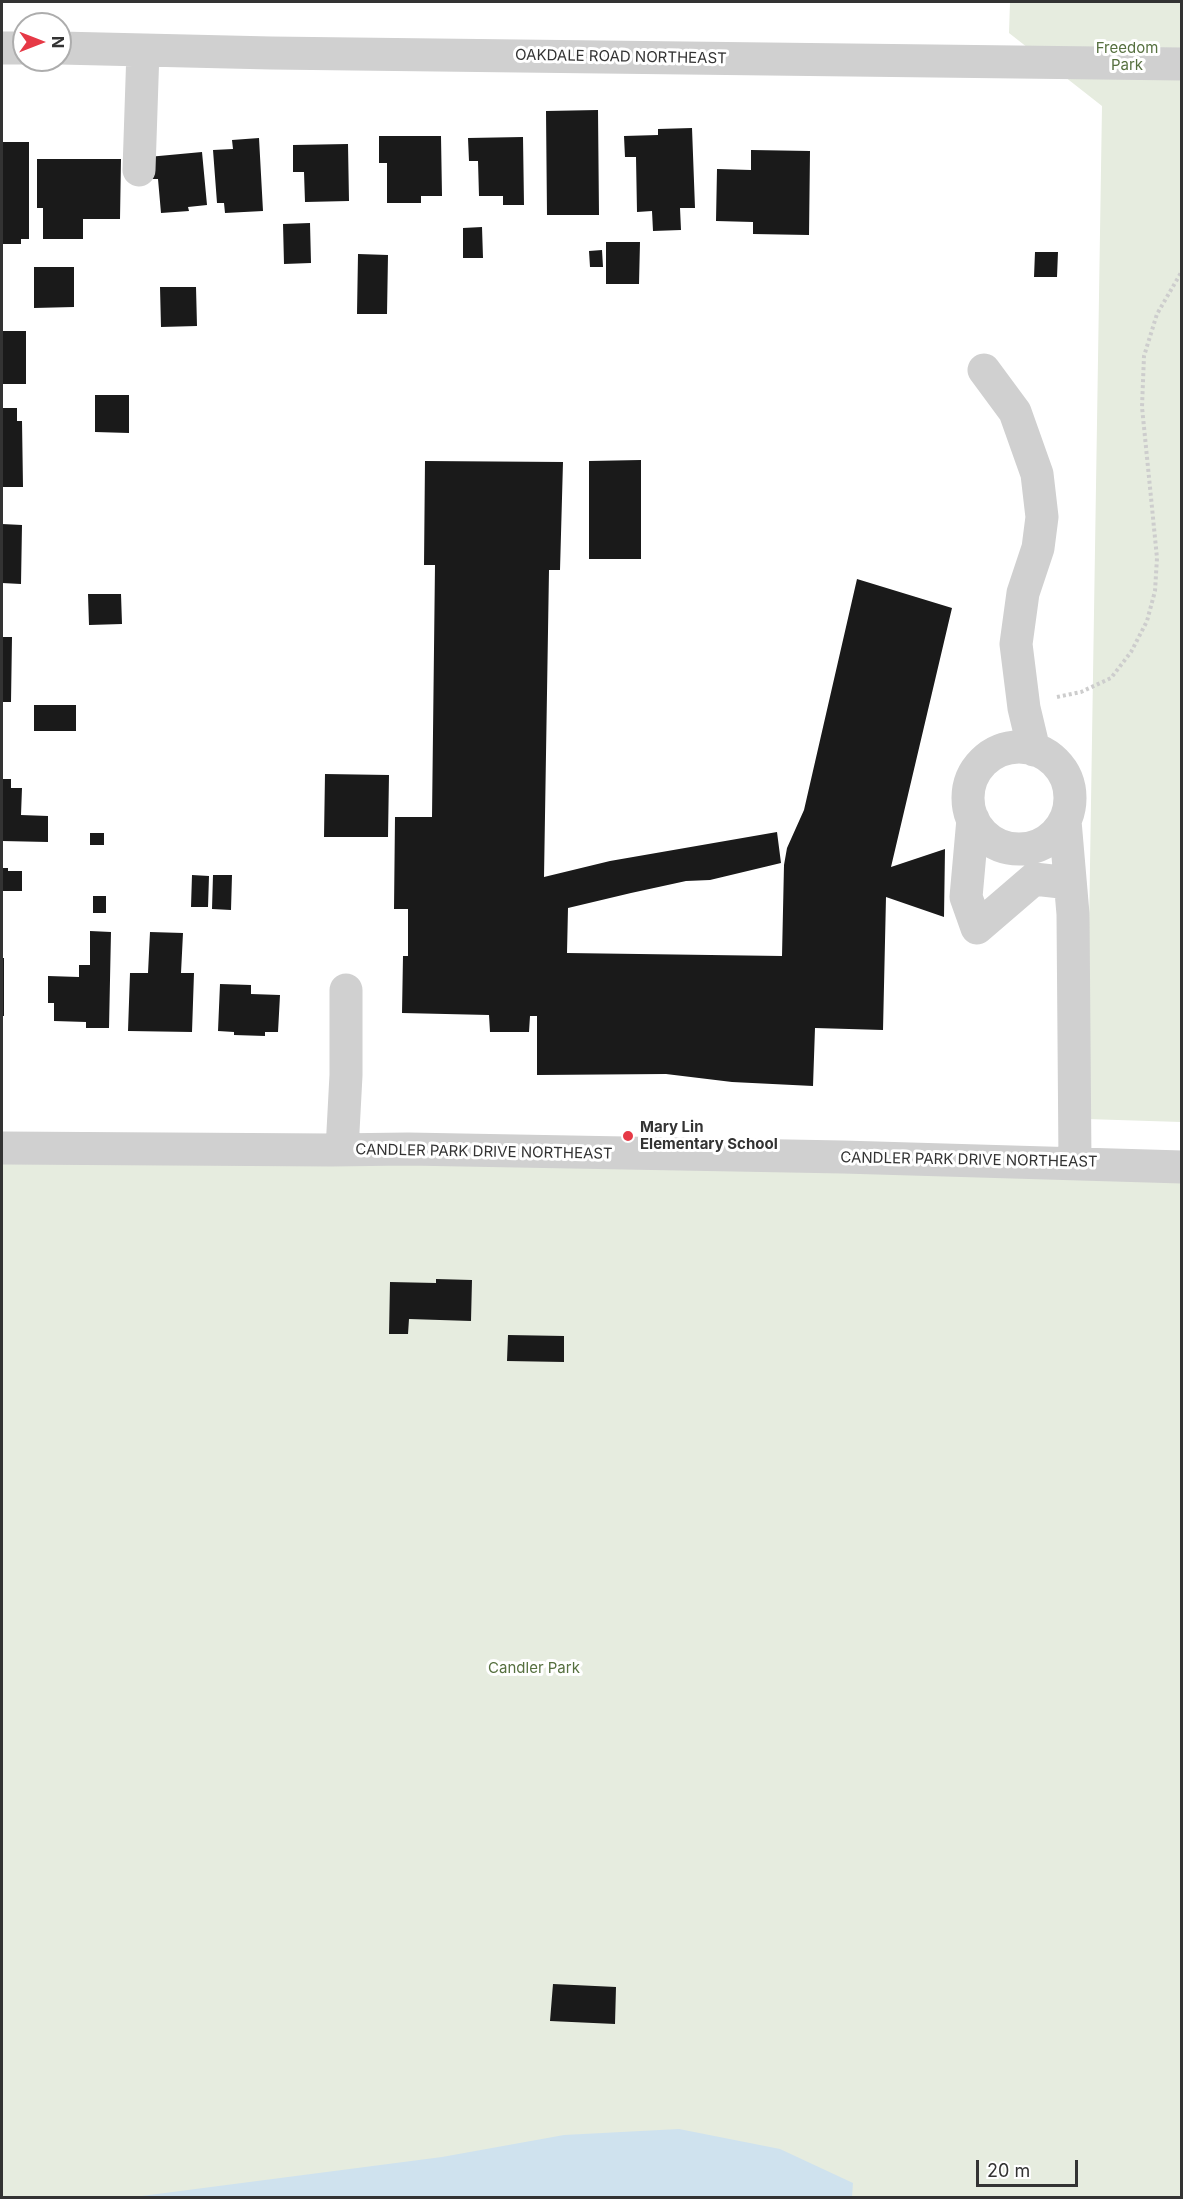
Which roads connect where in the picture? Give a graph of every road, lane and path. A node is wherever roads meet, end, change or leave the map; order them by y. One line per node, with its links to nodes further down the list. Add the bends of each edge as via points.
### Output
1 (72, 48): 2 (street, OAKDALE ROAD NORTHEAST)
2 (143, 50): 3 (street, OAKDALE ROAD NORTHEAST); 4 (street)
3 (1182, 64)
4 (139, 170)
5 (1182, 272): 7 (path, via 1157,314 1144,357 1142,407 1157,558 1155,591 1147,621 1131,652 1111,678)
6 (984, 370): 8 (street, via 1015,412 1037,474 1042,518 1038,548 1023,593 1016,644)
7 (1051, 699)
8 (1034, 750): 9 (street, via 1022,746 1001,749 984,760 973,776 968,795); 10 (street, via 1057,763 1068,781 1070,801)
9 (973, 819): 10 (street, via 980,833 997,845 1016,850 1036,847 1053,837); 11 (street, via 966,897 977,928 1034,879)
10 (1065, 820): 11 (street)
11 (1070, 883): 15 (street)
12 (346, 990): 14 (street)
13 (2, 1148): 14 (street, CANDLER PARK DRIVE NORTHEAST)
14 (342, 1150): 15 (street, CANDLER PARK DRIVE NORTHEAST)
15 (1075, 1163): 16 (street, CANDLER PARK DRIVE NORTHEAST)
16 (1182, 1167)

